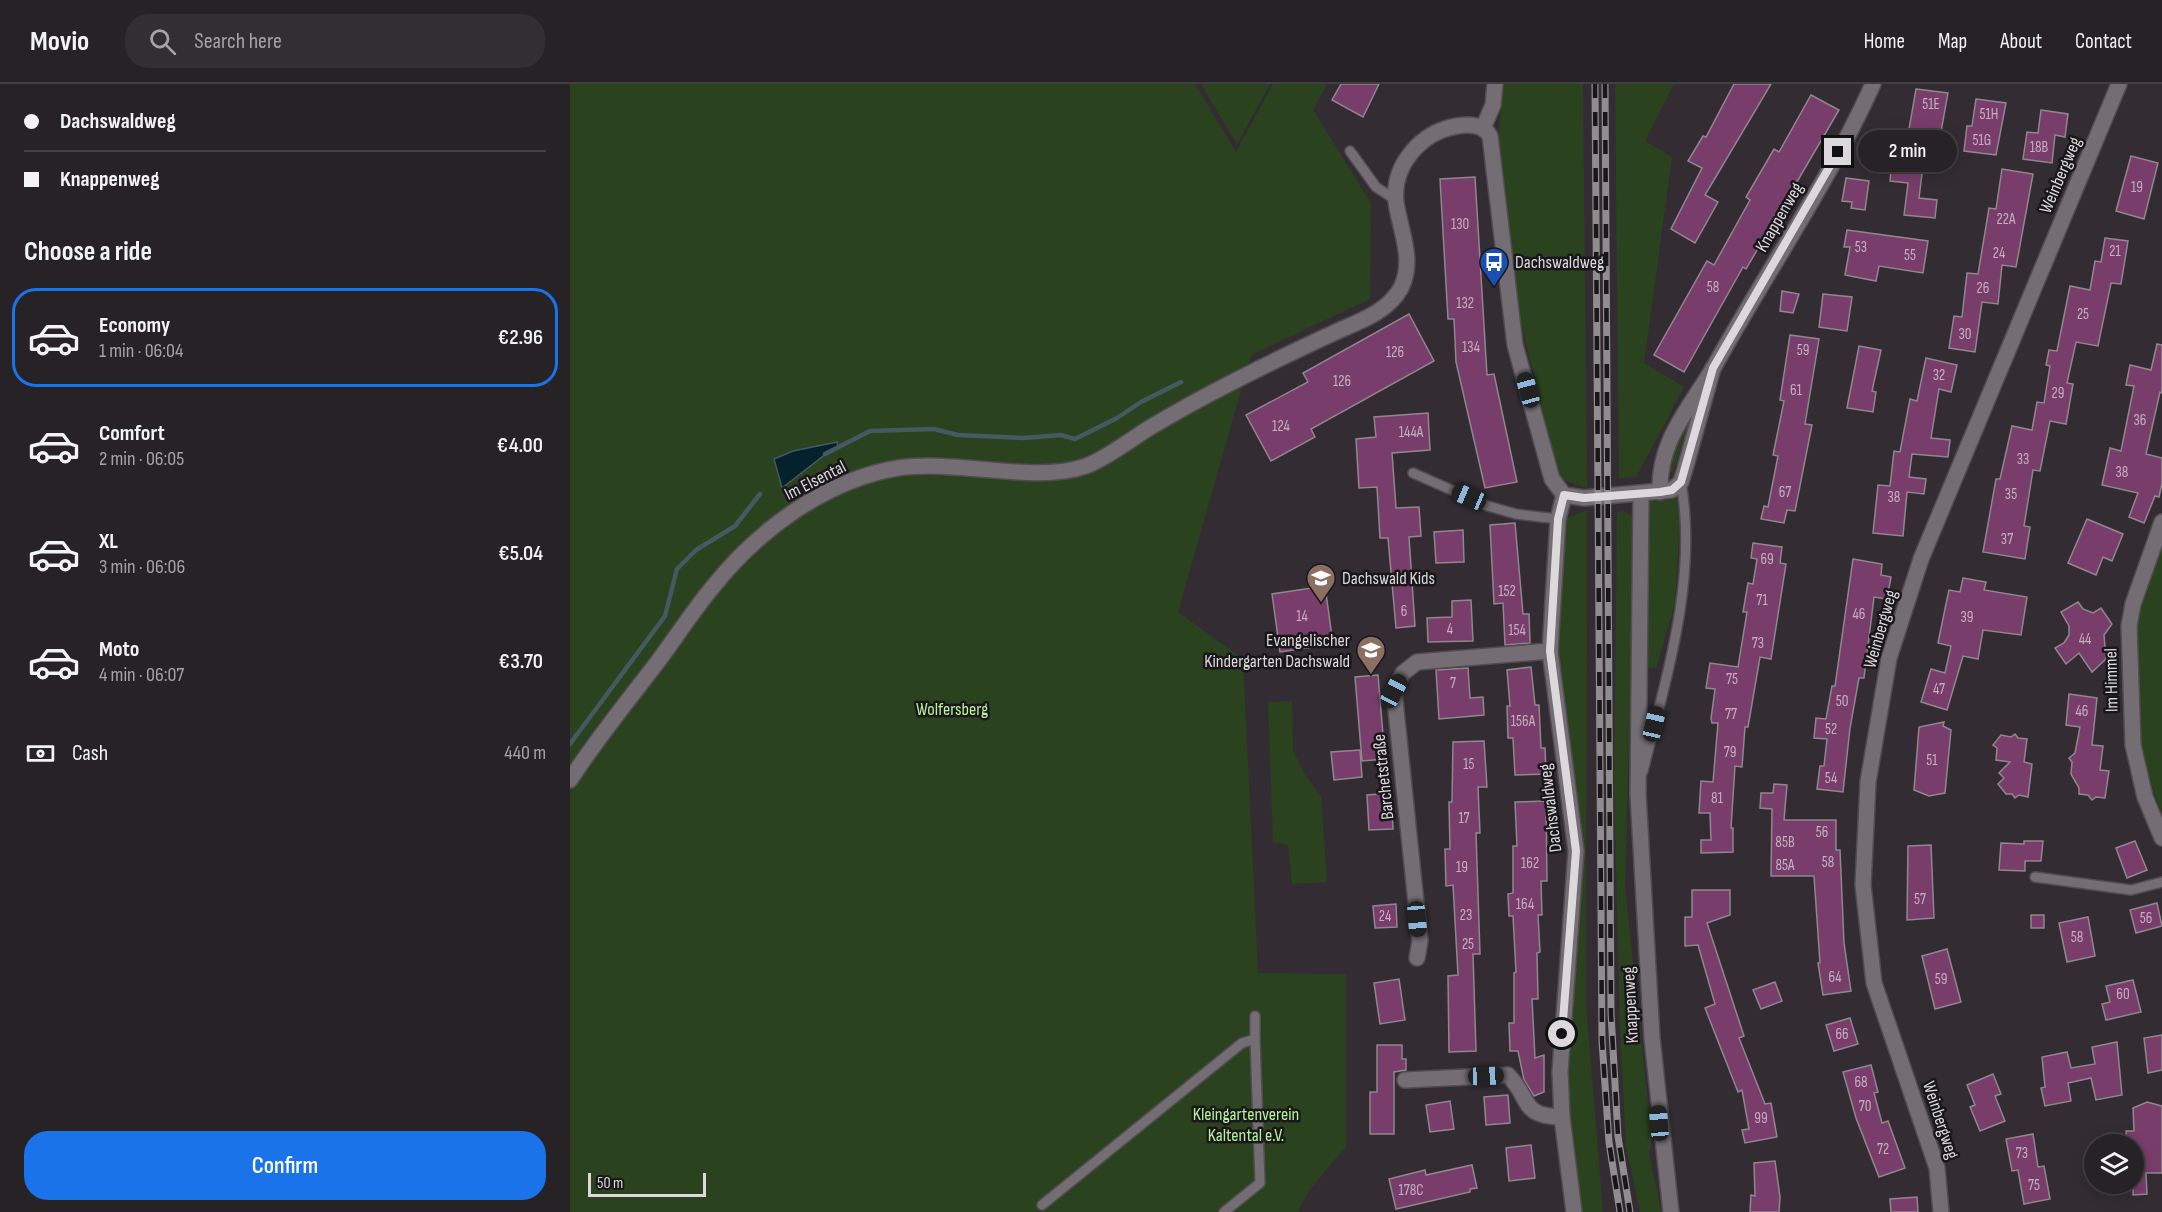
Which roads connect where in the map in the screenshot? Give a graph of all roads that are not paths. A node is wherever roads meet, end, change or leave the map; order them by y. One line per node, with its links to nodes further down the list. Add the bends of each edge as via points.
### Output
1 (1495, 84): 4 (street, via 1493,105)
2 (1873, 84): 7 (street, Knappenweg, via 1859,116)
3 (2119, 84): 30 (street, Weinbergweg, via 1921,559 1889,658 1868,782 1863,885 1874,982 1937,1168)
4 (1483, 128): 6 (street, via 1452,127 1420,143 1399,173); 12 (street, via 1490,136 1515,345 1552,479)
5 (1350, 151): 6 (lane, via 1376,187)
6 (1396, 200): 16 (street, Im Elsental, via 1407,263 1400,288 1383,309 1254,369 1088,465 1051,472 940,465 899,468 845,485 779,521 713,586)
7 (1713, 368): 9 (street, Knappenweg); 10 (street, Knappenweg, via 1676,426 1659,470)
8 (1413, 473): 13 (lane, via 1488,506)
9 (1681, 482): 10 (street, via 1672,490); 17 (lane, Knappenweg, via 1686,511 1682,607)
10 (1660, 492): 11 (street)
11 (1641, 494): 12 (street, via 1584,498); 17 (street, Knappenweg)
12 (1564, 495): 13 (street, Dachswaldweg)
13 (1558, 519): 15 (street, Dachswaldweg)
14 (2162, 522): 18 (street, Im Himmel, via 2129,626 2133,745 2145,797)
15 (1550, 651): 21 (street, Barchetstraße, via 1417,662 1403,673 1394,691 1419,941); 25 (street, Dachswaldweg, via 1576,851 1563,1015)
16 (570, 780)
17 (1638, 794): 29 (street, Knappenweg, via 1652,1038)
18 (2162, 838)
19 (2035, 877): 20 (lane, via 2132,890)
20 (2162, 882)
21 (1417, 958)
22 (1255, 1016): 23 (lane)
23 (1255, 1039): 26 (lane, via 1242,1043); 27 (lane, via 1260,1183)
24 (1405, 1080): 25 (street, via 1508,1075 1531,1110 1543,1116)
25 (1562, 1117): 28 (street, Dachswaldweg)
26 (1042, 1205)
27 (1224, 1212)
28 (1574, 1212)
29 (1671, 1212)
30 (1941, 1212)

